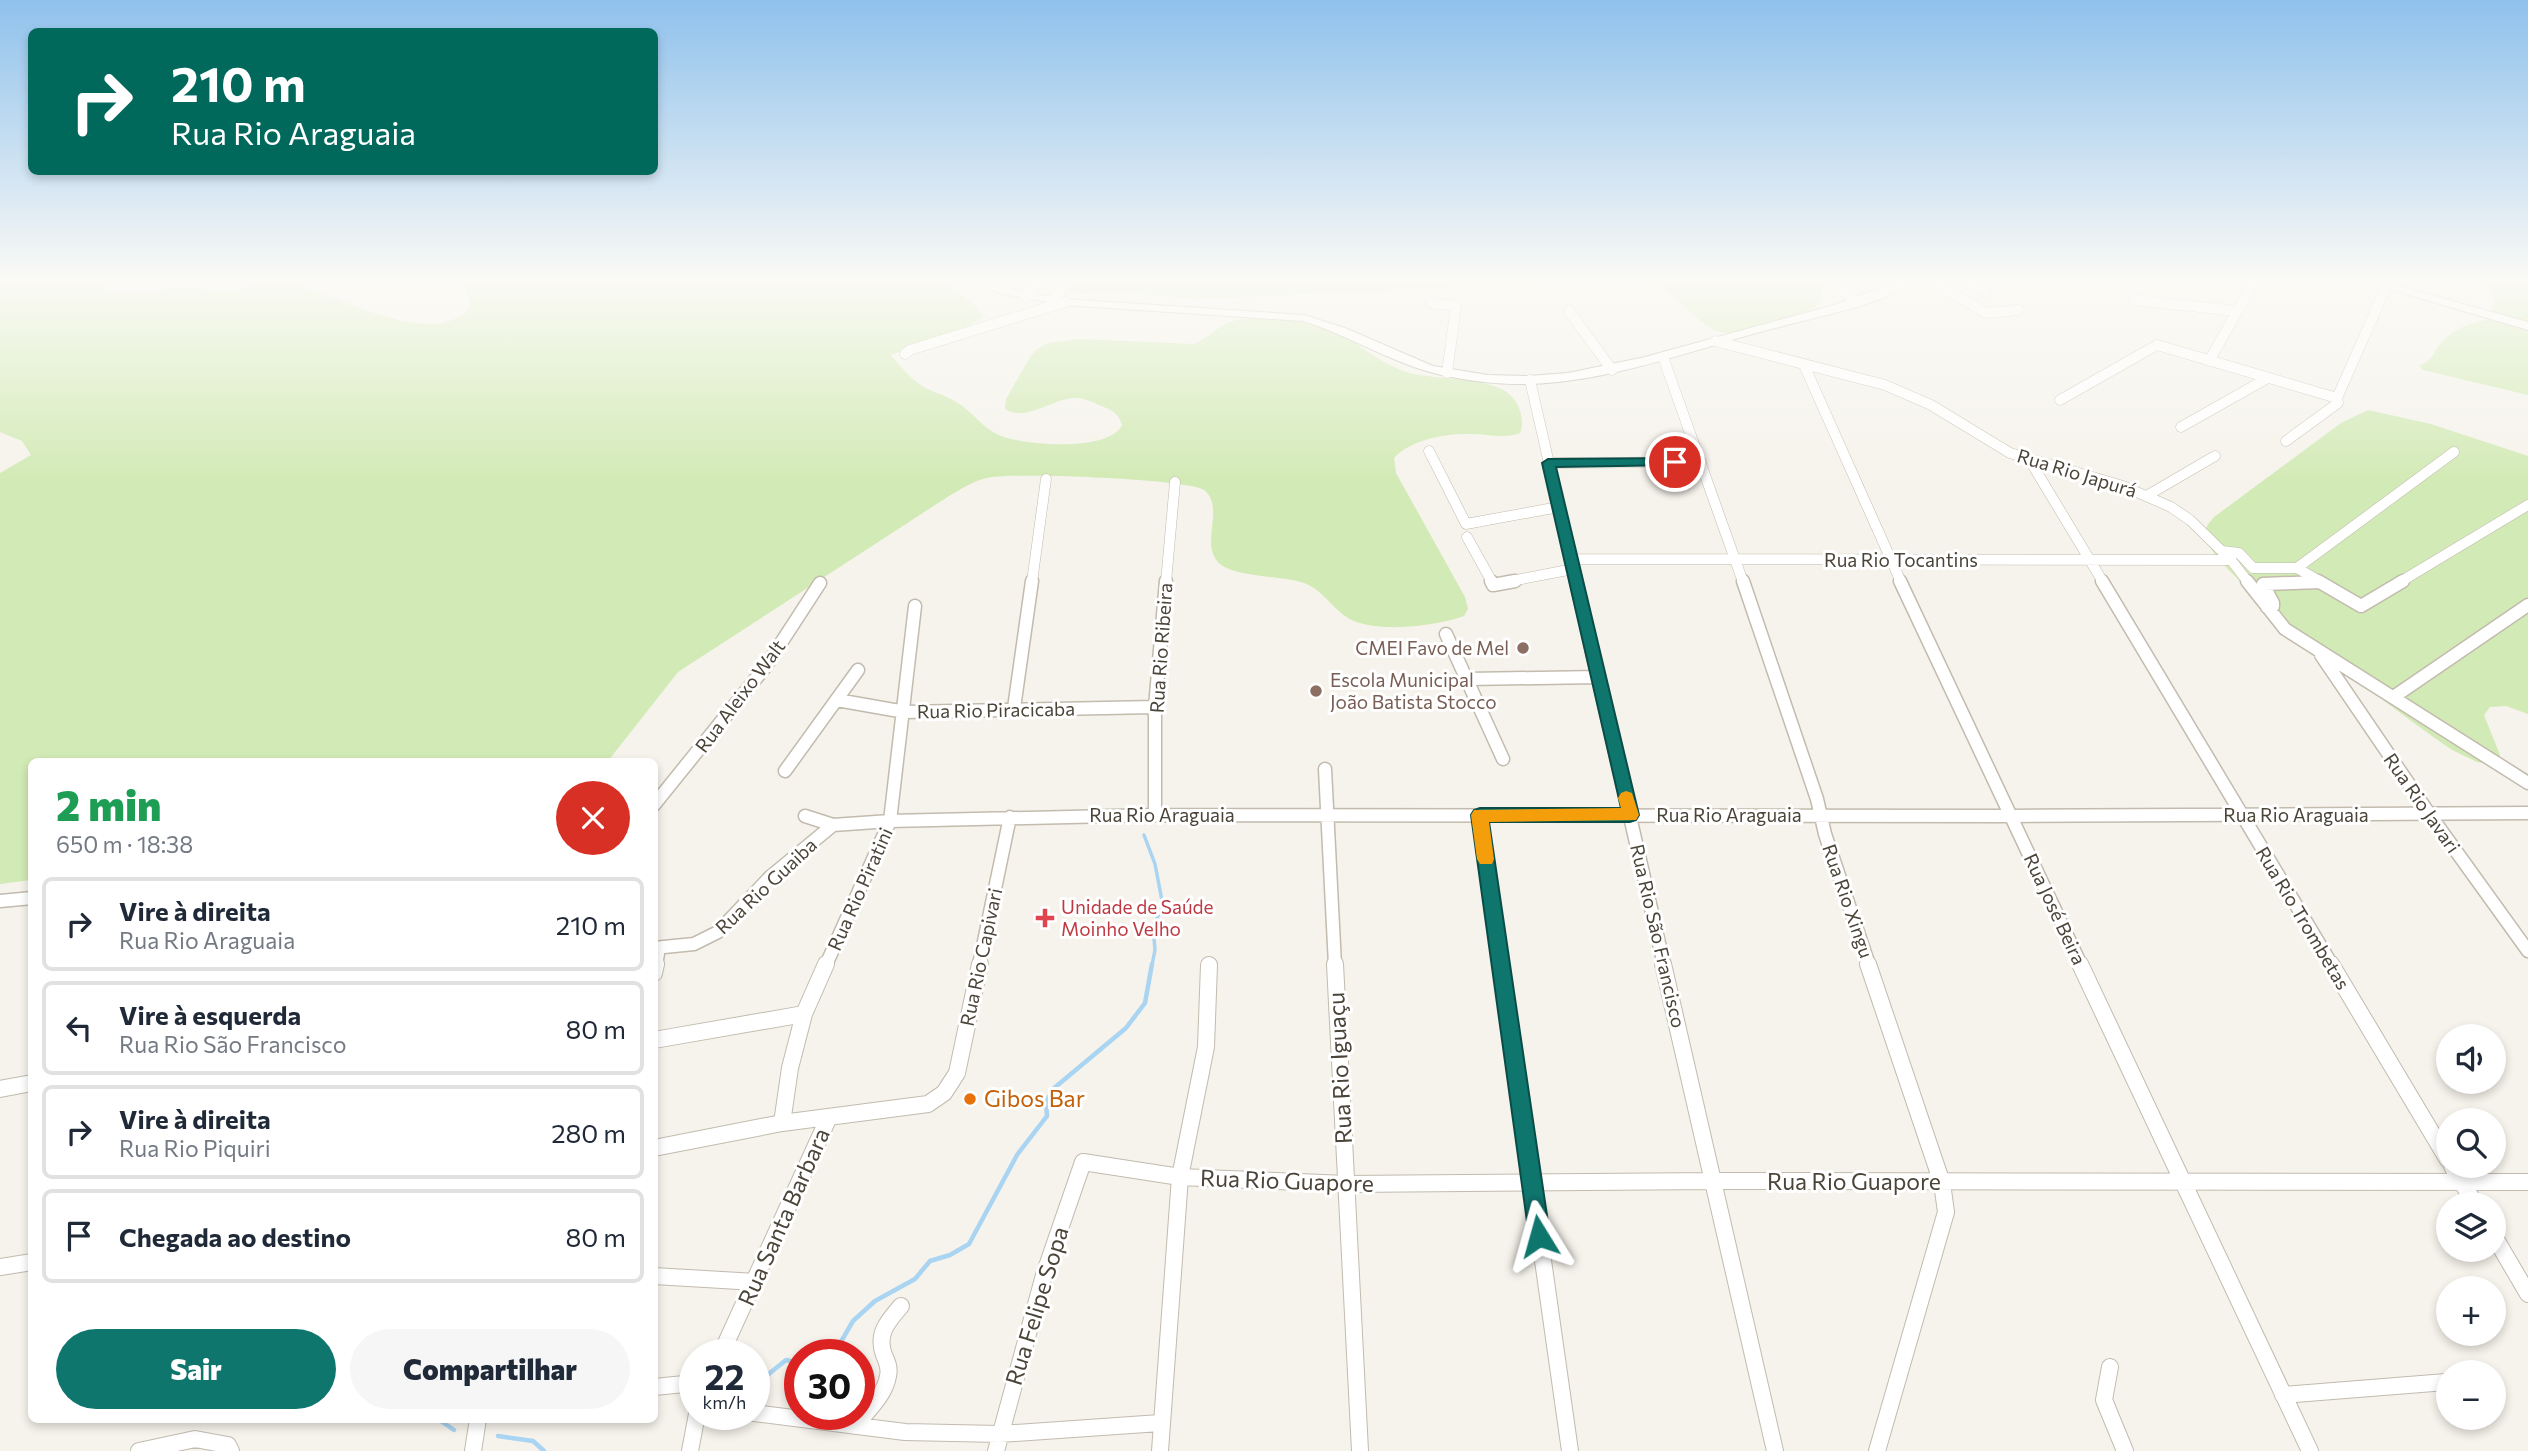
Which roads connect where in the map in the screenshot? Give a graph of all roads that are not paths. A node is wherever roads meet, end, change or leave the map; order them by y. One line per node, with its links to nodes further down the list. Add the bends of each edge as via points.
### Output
1 (917, 348): 11 (street)
2 (1379, 348): 16 (street)
3 (1450, 348): 16 (street)
4 (1596, 348): 15 (street)
5 (1694, 348): 12 (street)
6 (1740, 348): 14 (street, Rua Rio Japurá)
7 (2152, 348): 20 (street)
8 (2166, 348): 13 (street)
9 (2216, 348): 13 (street)
10 (2359, 348): 19 (street)
11 (905, 354)
12 (1663, 358): 15 (street); 27 (street, Rua Rio Xingu)
13 (2209, 361): 17 (street)
14 (1804, 365): 26 (street, Rua Rio Japurá, via 1910,395 2010,453); 36 (street, Rua José Beira)
15 (1612, 370): 18 (street)
16 (1447, 373): 18 (street)
17 (2266, 379): 19 (street); 21 (street)
18 (1530, 380): 28 (street, Rua Rio São Francisco)
19 (2337, 398): 22 (street, via 2338,403)
20 (2060, 400)
21 (2181, 427)
22 (2286, 441)
23 (1429, 452): 33 (street, via 1466,524)
24 (2454, 452): 42 (street)
25 (2215, 456): 31 (street)
26 (2029, 459): 31 (street, Rua Rio Japurá); 39 (street, Rua Rio Trombetas)
27 (1701, 462): 28 (street); 38 (street, Rua Rio Xingu)
28 (1548, 463): 33 (street, Rua Rio São Francisco)
29 (1046, 479): 57 (street)
30 (1175, 481): 56 (street, Rua Rio Ribeira)
31 (2148, 495): 35 (street, Rua Rio Japurá, via 2190,520)
32 (2528, 505): 43 (street, via 2361,606)
33 (1559, 507): 40 (street, Rua Rio São Francisco)
34 (1467, 537): 40 (street, Rua Rio Tocantins, via 1493,584)
35 (2222, 551): 37 (street, Rua Rio Japurá); 41 (street, via 2239,553)
36 (1890, 559): 38 (street, Rua Rio Tocantins); 39 (street, Rua Rio Tocantins); 72 (street, Rua José Beira)
37 (2231, 560): 39 (street, Rua Rio Tocantins); 48 (street, Rua Rio Japurá)
38 (1736, 561): 40 (street, Rua Rio Tocantins); 71 (street, Rua Rio Xingu)
39 (2091, 562): 69 (street, Rua Rio Trombetas)
40 (1572, 564): 52 (street, Rua Rio São Francisco)
41 (2253, 568): 42 (street); 45 (street)
42 (2297, 568): 43 (street)
43 (2321, 582): 45 (street)
44 (820, 583): 63 (street, Rua Aleixo Walt, via 765,666)
45 (2263, 584): 48 (street, via 2273,603)
46 (2528, 605): 54 (street)
47 (915, 606): 58 (street, Rua Rio Piratini)
48 (2267, 607): 50 (street, Rua Rio Japurá, via 2285,629)
49 (1446, 634): 53 (street)
50 (2319, 652): 54 (street, Rua Rio Japurá); 73 (street, Rua Rio Javari)
51 (858, 670): 55 (street)
52 (1598, 677): 53 (street); 68 (street, Rua Rio São Francisco)
53 (1468, 679): 59 (street)
54 (2395, 696): 62 (street, Rua Rio Japurá)
55 (837, 700): 58 (street, Rua Rio Piracicaba); 61 (street)
56 (1155, 707): 57 (street, Rua Rio Piracicaba); 65 (street, Rua Rio Ribeira)
57 (1014, 708): 58 (street, Rua Rio Piracicaba)
58 (905, 712): 75 (street, Rua Rio Piratini)
59 (1503, 759)
60 (1325, 769): 66 (street, Rua Rio Iguaçu)
61 (785, 771)
62 (2528, 783)
63 (658, 799)
64 (2528, 813): 73 (street, Rua Rio Araguaia)
65 (1156, 815): 66 (street, Rua Rio Araguaia); 74 (street, Rua Rio Araguaia)
66 (1327, 815): 67 (street, Rua Rio Araguaia); 99 (street, Rua Rio Iguaçu)
67 (1480, 815): 68 (street, Rua Rio Araguaia); 94 (street)
68 (1630, 815): 71 (street, Rua Rio Araguaia); 93 (street, Rua Rio São Francisco)
69 (2241, 815): 72 (street, Rua Rio Araguaia); 73 (street, Rua Rio Araguaia); 88 (street, Rua Rio Trombetas)
70 (805, 816): 76 (street, Rua Rio Araguaia)
71 (1822, 816): 72 (street, Rua Rio Araguaia); 98 (street, Rua Rio Xingu)
72 (2010, 816): 95 (street, Rua José Beira)
73 (2430, 816): 80 (street, Rua Rio Javari)
74 (1010, 817): 75 (street, Rua Rio Araguaia); 86 (street, Rua Rio Capivari, via 957,1073 944,1093 928,1104)
75 (890, 821): 76 (street, Rua Rio Araguaia); 82 (street, Rua Rio Piratini)
76 (833, 825): 79 (street, Rua Rio Guaiba, via 761,885 723,930 695,943)
77 (28, 898): 78 (street)
78 (0, 901)
79 (658, 948)
80 (2528, 951)
81 (1209, 965): 91 (street, via 1206,1047)
82 (804, 1014): 83 (street); 87 (street, Rua Rio Piratini)
83 (658, 1039)
84 (28, 1084): 85 (street)
85 (0, 1089)
86 (829, 1117): 87 (street); 105 (street, Rua Santa Barbara)
87 (782, 1123): 89 (street)
88 (2436, 1140)
89 (658, 1147)
90 (1083, 1162): 91 (street); 119 (street, Rua Felipe Sopa, via 1044,1275)
91 (1180, 1177): 99 (street, Rua Rio Guapore); 116 (street)
92 (2460, 1178): 96 (street)
93 (1713, 1181): 94 (street, Rua Rio Guapore); 98 (street, Rua Rio Guapore); 127 (street, Rua Rio São Francisco)
94 (1532, 1182): 99 (street, Rua Rio Guapore); 126 (street)
95 (2184, 1182): 96 (street, Rua Rio Guapore); 98 (street, Rua Rio Guapore); 113 (street, Rua José Beira)
96 (2462, 1182): 97 (street, Rua Rio Guapore); 100 (street)
97 (2528, 1182)
98 (1942, 1183): 128 (street, Rua Rio Xingu, via 1945,1212)
99 (1346, 1184): 125 (street, Rua Rio Iguaçu)
100 (2468, 1192)
101 (2506, 1256): 106 (street)
102 (28, 1263): 103 (street)
103 (0, 1267)
104 (658, 1276): 105 (street)
105 (756, 1282): 108 (street, Rua Santa Barbara)
106 (2528, 1294)
107 (901, 1306): 114 (street, via 880,1336 889,1369)
108 (728, 1339)
109 (2110, 1367): 129 (street, via 2104,1400)
110 (2436, 1383): 113 (street)
111 (679, 1385): 112 (street)
112 (658, 1387)
113 (2283, 1395): 130 (street, Rua José Beira)
114 (875, 1398)
115 (477, 1423): 122 (street)
116 (1160, 1423): 119 (street); 124 (street)
117 (875, 1428): 119 (street)
118 (694, 1430): 123 (street)
119 (998, 1442)
120 (230, 1448): 121 (street, via 195,1439)
121 (139, 1451)
122 (473, 1451)
123 (690, 1451)
124 (1160, 1451)
125 (1360, 1451)
126 (1570, 1451)
127 (1774, 1451)
128 (1877, 1451)
129 (2125, 1451)
130 (2310, 1451)

